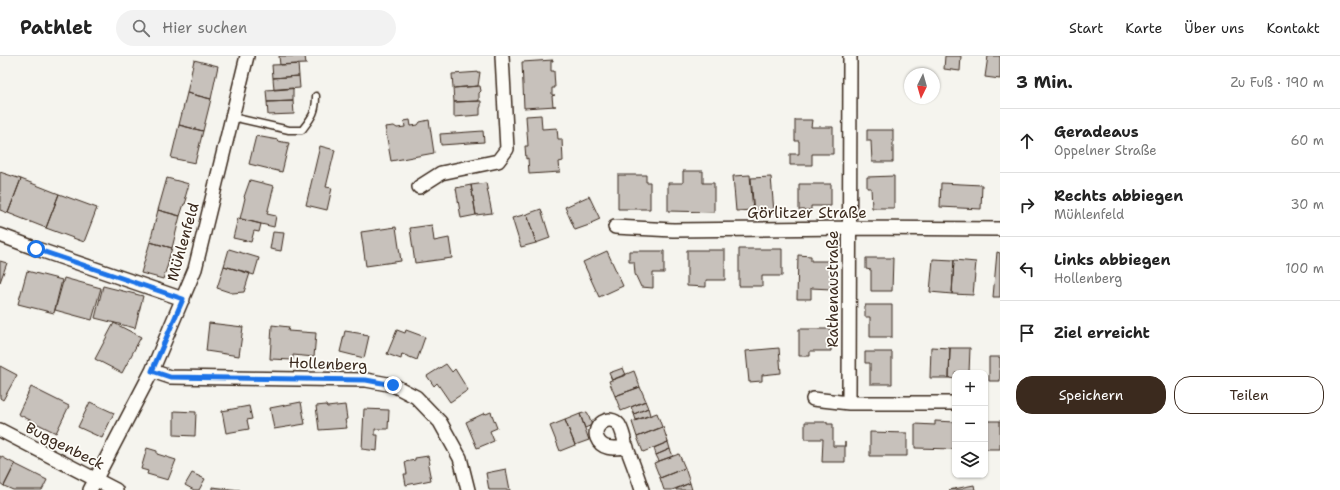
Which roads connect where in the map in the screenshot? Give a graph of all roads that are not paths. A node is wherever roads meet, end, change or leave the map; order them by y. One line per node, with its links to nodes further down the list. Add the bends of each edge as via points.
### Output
1 (247, 56): 5 (street, Mühlenfeld)
2 (502, 56): 6 (street, via 507,149 498,161 441,172)
3 (850, 56): 8 (street, Rathenaustraße)
4 (316, 96): 5 (lane, via 316,108 302,130 289,130)
5 (232, 117): 11 (street, Mühlenfeld, via 195,269)
6 (419, 187)
7 (615, 227): 8 (street, Görlitzer Straße, via 673,230)
8 (850, 228): 9 (street, Görlitzer Straße); 14 (street, Rathenaustraße)
9 (1000, 229)
10 (0, 235): 11 (street)
11 (183, 299): 12 (street, Mühlenfeld)
12 (152, 371): 18 (street, Mühlenfeld); 20 (street, Hollenberg, via 170,377 366,380 393,385 416,397 440,422 460,458)
13 (813, 399): 14 (street)
14 (849, 403): 15 (street)
15 (952, 403)
16 (0, 430): 18 (street, Buggenbeck)
17 (627, 447): 21 (street)
18 (92, 484): 19 (street, Buggenbeck)
19 (116, 490)
20 (468, 490)
21 (642, 490)

